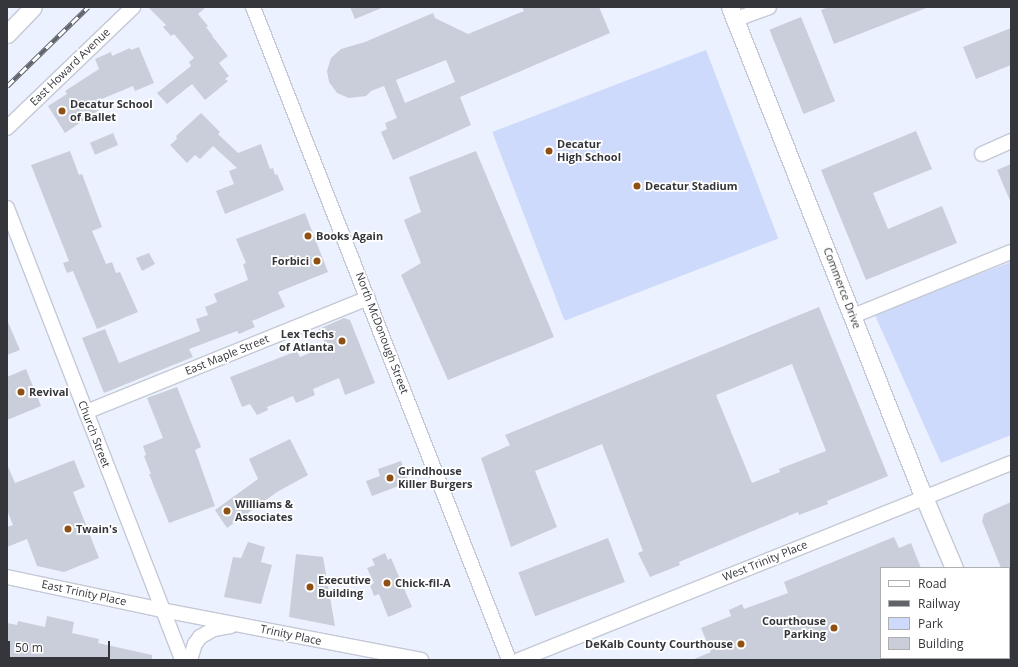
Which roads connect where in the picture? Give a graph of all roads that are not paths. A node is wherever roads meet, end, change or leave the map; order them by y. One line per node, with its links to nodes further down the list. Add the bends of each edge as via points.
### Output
1 (33, 7): 6 (main road)
2 (133, 7): 7 (street, East Howard Avenue)
3 (253, 7): 12 (street, North McDonough Street)
4 (769, 7): 5 (street)
5 (732, 14): 13 (main road, Commerce Drive)
6 (10, 30)
7 (7, 128)
8 (1011, 142): 9 (street)
9 (982, 154)
10 (7, 208): 14 (street, Church Street)
11 (1011, 252): 13 (street)
12 (368, 298): 14 (street, East Maple Street); 24 (street, North McDonough Street)
13 (852, 316): 16 (main road, Commerce Drive)
14 (86, 412): 19 (street, Church Street)
15 (1011, 463): 16 (street, West Trinity Place)
16 (924, 497): 17 (main road, Commerce Drive); 25 (street, West Trinity Place)
17 (954, 567)
18 (7, 577): 19 (street, East Trinity Place)
19 (162, 610): 20 (street, Trinity Place); 21 (street, Church Street)
20 (245, 625): 22 (street, via 219,628 206,633 194,644); 23 (street, Trinity Place)
21 (182, 660)
22 (190, 660)
23 (421, 660)
24 (509, 660)
25 (519, 660)

